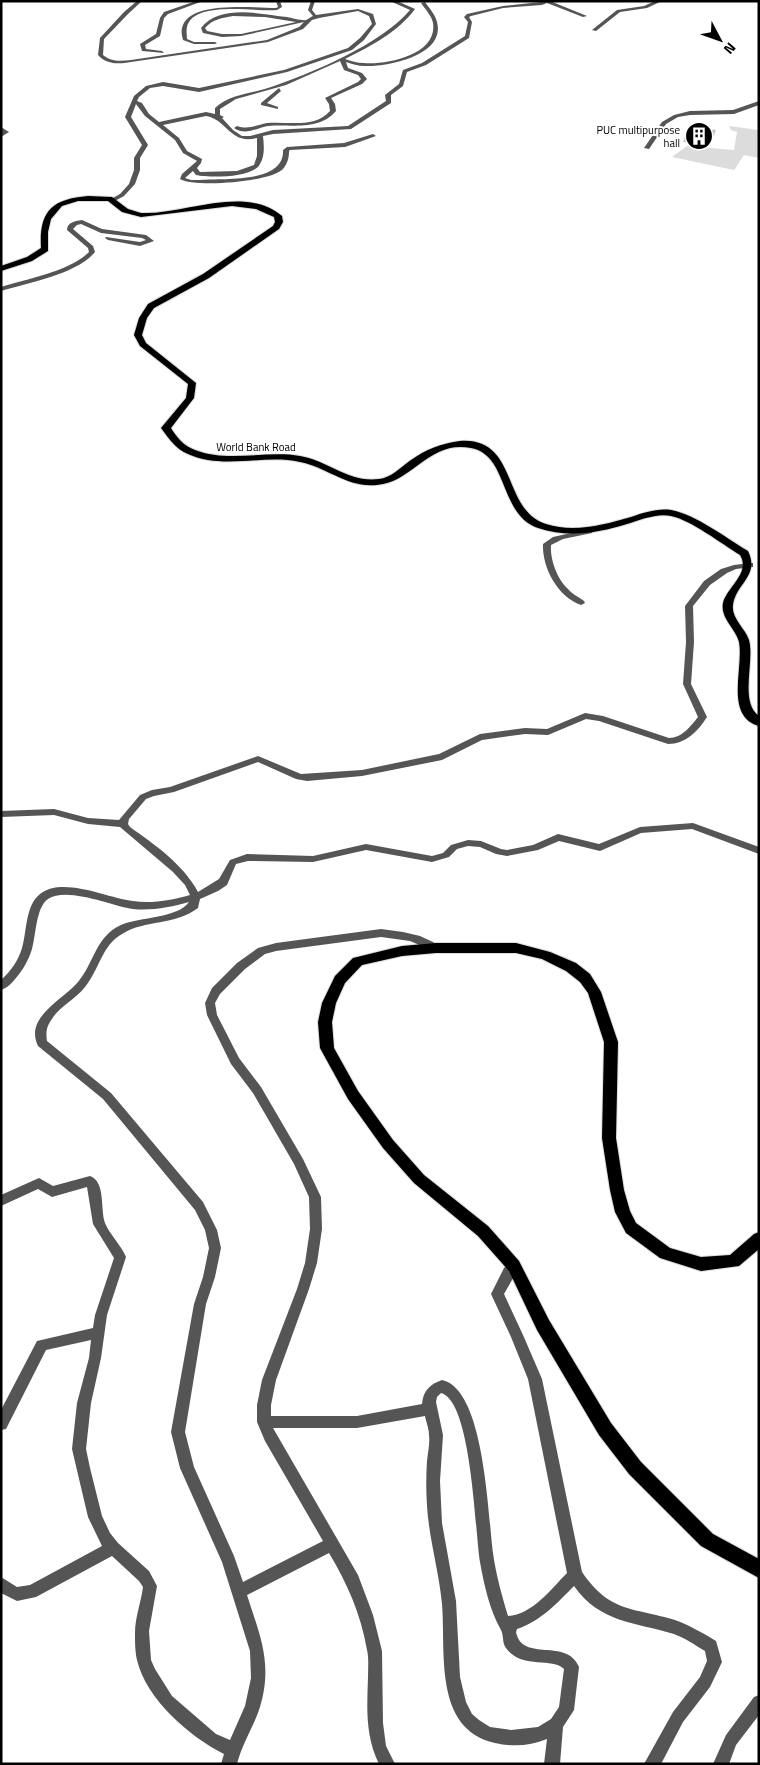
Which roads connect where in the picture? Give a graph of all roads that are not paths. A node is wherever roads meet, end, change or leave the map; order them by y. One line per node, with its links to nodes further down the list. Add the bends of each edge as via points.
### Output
1 (140, 1): 20 (street, via 102,39 102,58 123,62)
2 (201, 1): 20 (street, via 166,13 158,35 142,45 144,50 156,52)
3 (246, 1): 4 (street)
4 (260, 1)
5 (278, 1): 19 (street, via 278,9 220,7 192,15 185,22 187,41)
6 (392, 1): 13 (street)
7 (660, 1): 11 (street)
8 (304, 2): 12 (street)
9 (424, 2): 13 (street); 21 (street, via 435,27 433,37 420,52 405,59 378,64 364,65)
10 (547, 2): 15 (street); 30 (street, via 469,14 466,17 470,22 467,37 424,64 404,71 401,85 388,95 389,102 354,126 339,130 273,132)
11 (647, 3): 18 (street, via 620,11)
12 (312, 4): 14 (street, via 311,13)
13 (413, 10): 21 (street, via 395,28)
14 (319, 16): 16 (street); 23 (street, via 362,11 372,15 374,24 354,46 329,57 281,72 199,90 153,85 141,91)
15 (585, 16)
16 (310, 19): 17 (street); 19 (street, via 305,26 290,33)
17 (302, 21): 17 (street, via 246,34 212,35 203,28 210,20 234,14)
18 (594, 30)
19 (251, 44): 20 (street)
20 (195, 51)
21 (342, 59): 22 (street); 26 (street, via 346,69 364,79 329,97 333,111 321,120 243,131)
22 (301, 77): 25 (street, via 274,92 263,103); 26 (street, via 227,102 219,106)
23 (134, 102): 27 (street); 34 (street, via 128,120 145,145 137,157 133,183)
24 (759, 103): 32 (street, via 734,112 676,116 664,123)
25 (276, 108)
26 (218, 116): 27 (street, via 206,114); 30 (street, via 237,135 246,138)
27 (159, 124): 33 (street, via 177,139 185,152 200,160)
28 (1, 129): 29 (street, via 6,132)
29 (1, 135)
30 (260, 136): 33 (street, via 258,164 254,168 239,173 198,174)
31 (373, 136): 33 (street, via 350,145 289,148 282,166 250,180 193,182 182,178)
32 (647, 148)
33 (194, 168)
34 (113, 200): 36 (main road, World Bank Road, via 80,198 61,203 48,214 44,231 45,249 34,258); 38 (main road, World Bank Road, via 122,209 148,215 242,203 278,216 280,222 206,276 151,306 143,318 138,335 143,344 192,383 190,398 166,428 184,448 212,458 302,458 343,478 368,482 396,476 411,464 448,446 477,446 491,452 498,461 520,512 527,519 563,532)
35 (108, 238): 37 (street, via 140,244 150,241 144,236 107,232 82,222 75,223 70,230 91,247 89,257 76,265)
36 (1, 269)
37 (1, 289)
38 (589, 531): 39 (main road, World Bank Road, via 673,512 744,553); 40 (street, via 556,538 546,548 563,589)
39 (750, 565): 41 (main road, via 727,610 745,643 743,698 749,714); 43 (street, via 724,571 707,583 689,606 686,684 703,717 681,739 668,741 585,716 548,732 524,731 480,737 442,757 362,773 299,777 258,759 143,797)
40 (581, 603)
41 (759, 722)
42 (1, 814): 43 (street, via 54,812 88,821)
43 (123, 824): 45 (street, via 184,877)
44 (759, 851): 45 (street, via 693,826 640,830 600,848 558,837 535,848 507,853 468,843 432,859 366,847 313,859 242,858 233,862 223,881)
45 (197, 895): 47 (street, via 151,906 64,892 49,894 35,907 27,949 19,968); 60 (street, via 194,908 185,913 129,926 110,937 86,981 51,1012 40,1036 42,1043 107,1096 199,1206 211,1230 214,1248 210,1276 200,1304 178,1432 187,1468 216,1529)
46 (436, 948): 49 (main road, via 516,948 545,955 571,967 585,978 594,992 612,1042 609,1138 617,1190 631,1228 665,1253 701,1264 734,1261); 50 (main road, via 358,961 340,980 329,1003 325,1022 327,1048 353,1095 388,1144 419,1179 483,1231); 53 (street, via 425,941 381,933 276,947 262,951 241,966 216,991 210,1002 221,1034 258,1090 316,1197 311,1263 269,1380)
47 (1, 986)
48 (1, 1201): 51 (street, via 38,1183 52,1192 90,1181 93,1184 99,1224 120,1257)
49 (759, 1239)
50 (514, 1266): 57 (main road, via 543,1325 605,1429 635,1468 707,1540); 58 (street, via 508,1271 497,1294 535,1379)
51 (98, 1333): 54 (street, via 42,1345); 56 (street, via 78,1449 96,1517)
52 (430, 1409): 53 (street, via 356,1422); 61 (street, via 430,1396 436,1389 448,1387 456,1394 478,1460 486,1555 493,1584 502,1620 504,1624); 63 (street, via 436,1434 434,1513 449,1602 454,1690 467,1718 483,1733 516,1738 541,1734)
53 (264, 1422): 55 (street)
54 (1, 1424)
55 (332, 1544): 60 (street); 66 (street, via 353,1580 366,1615 375,1651 375,1722 379,1747)
56 (113, 1548): 59 (street, via 22,1595 14,1595); 64 (street, via 144,1576 150,1586 142,1631 144,1660 159,1689 167,1701 198,1729)
57 (759, 1569)
58 (575, 1575): 61 (street, via 542,1607); 68 (street, via 593,1598 608,1608 643,1621 676,1628 711,1646 715,1662 705,1682 678,1717)
59 (1, 1584)
60 (239, 1591): 64 (street, via 257,1651 258,1678 252,1707)
61 (512, 1625): 63 (street, via 508,1630 509,1636 518,1649 529,1656 570,1662 566,1710)
62 (759, 1702): 69 (street, via 731,1740)
63 (556, 1724): 67 (street)
64 (233, 1750): 65 (street)
65 (229, 1764)
66 (387, 1764)
67 (552, 1764)
68 (652, 1764)
69 (721, 1764)

